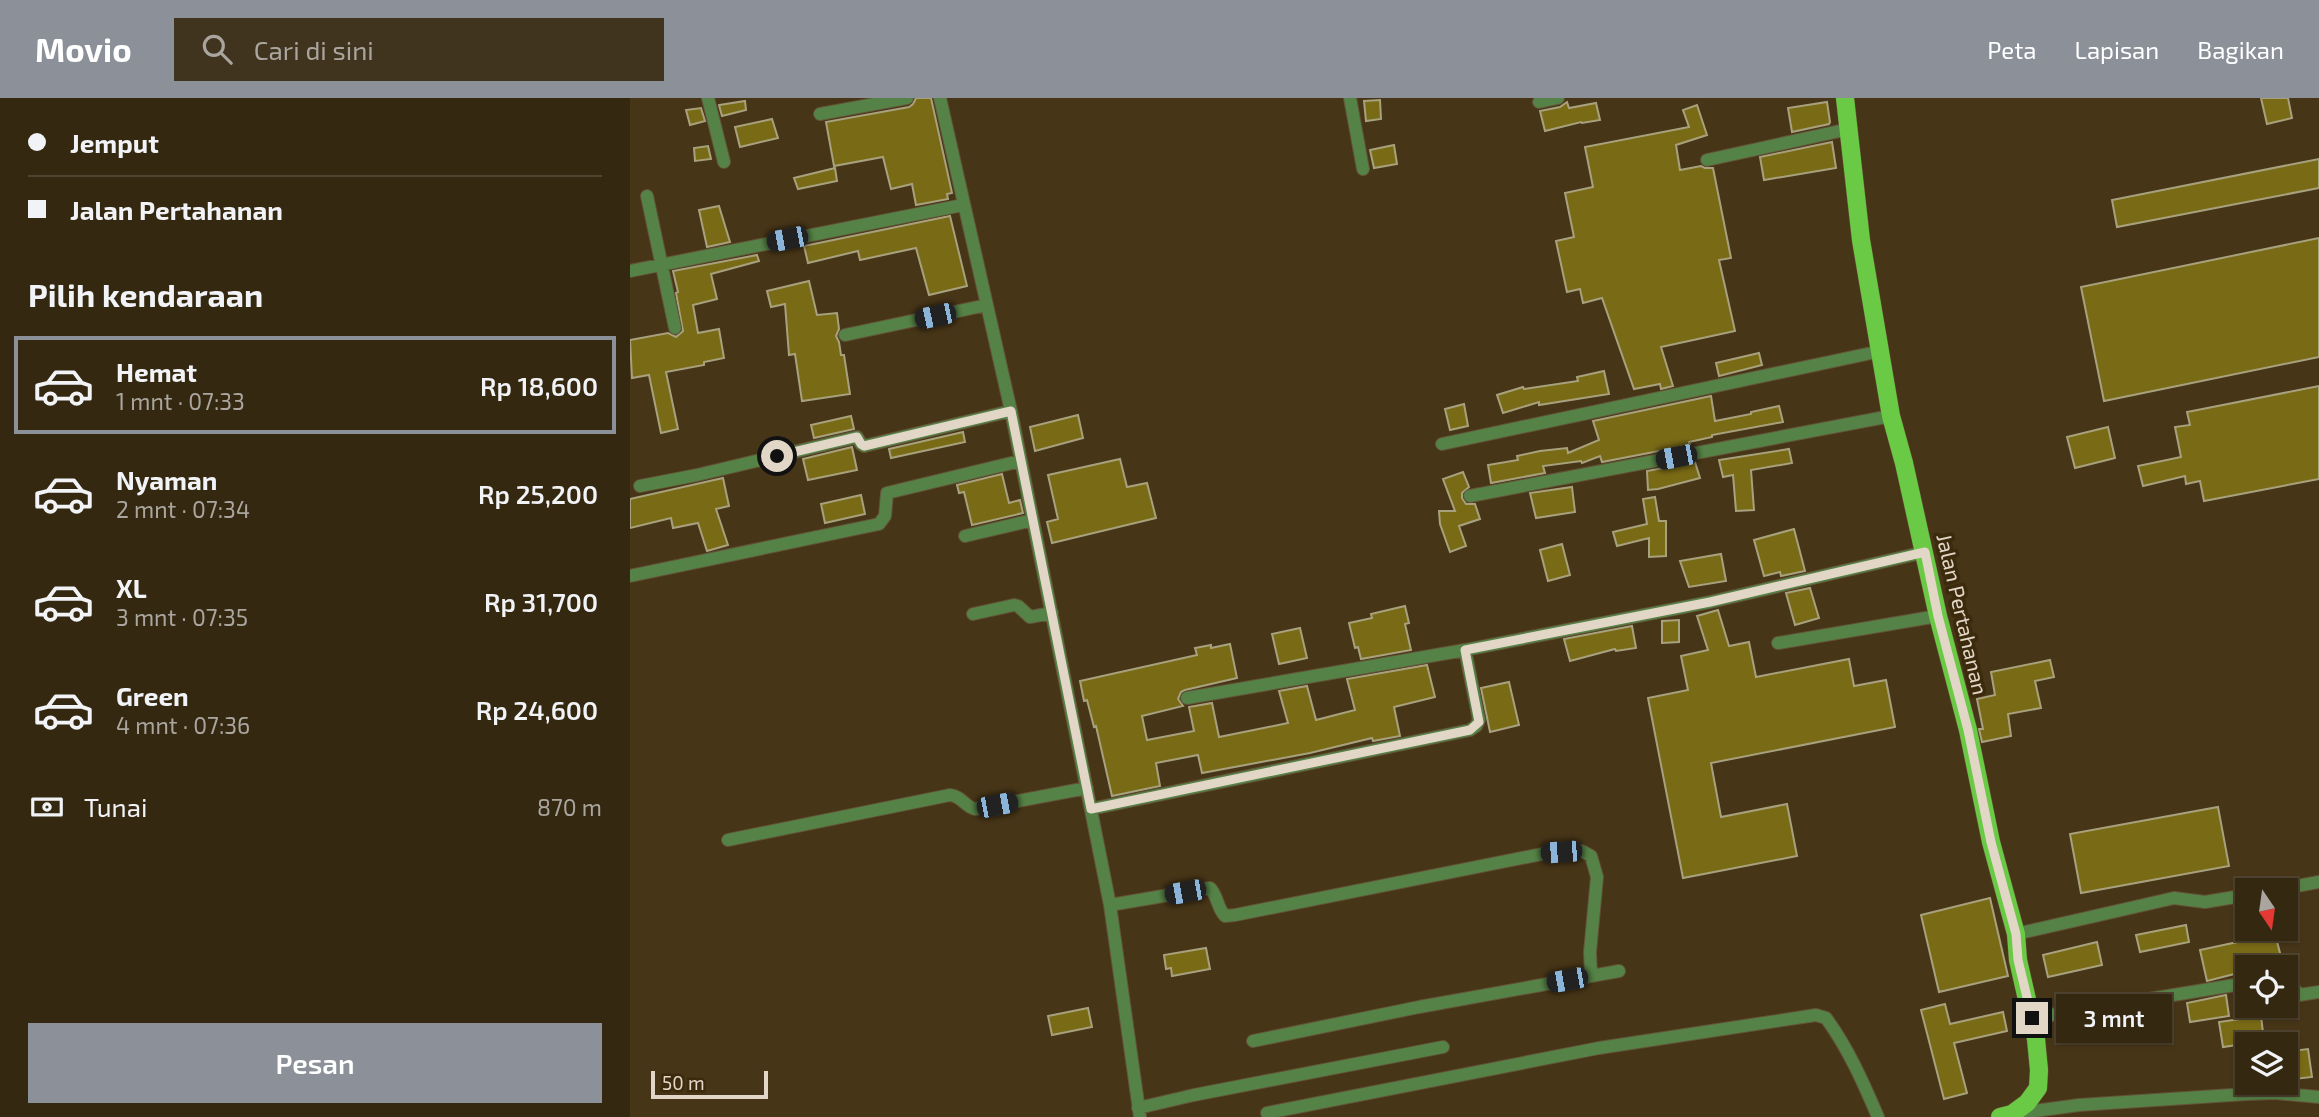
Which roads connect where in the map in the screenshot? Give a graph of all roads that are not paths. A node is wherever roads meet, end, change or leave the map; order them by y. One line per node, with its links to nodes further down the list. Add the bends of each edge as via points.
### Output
1 (708, 98): 11 (street)
2 (907, 98): 8 (street)
3 (940, 98): 14 (street)
4 (1350, 98): 12 (street)
5 (1558, 98): 7 (street)
6 (1846, 98): 9 (main road, Jalan Pertahanan)
7 (1539, 102)
8 (820, 114)
9 (1849, 129): 10 (street); 20 (main road, Jalan Pertahanan, via 1861,240)
10 (1707, 160)
11 (724, 162)
12 (1363, 169)
13 (647, 197): 15 (street)
14 (963, 205): 15 (street); 17 (street)
15 (661, 264): 16 (street); 18 (street)
16 (630, 271)
17 (987, 305): 19 (street); 21 (street)
18 (675, 328)
19 (845, 335)
20 (1881, 351): 22 (main road, Jalan Pertahanan); 23 (street)
21 (1011, 411): 24 (street); 25 (street, via 864,446 857,437)
22 (1891, 416): 26 (street); 29 (main road, Jalan Pertahanan)
23 (1442, 444)
24 (1020, 461): 27 (street); 30 (street, via 887,493 885,516 879,524)
25 (640, 486)
26 (1470, 496)
27 (1033, 520): 28 (street); 31 (street)
28 (965, 537)
29 (1925, 552): 33 (main road, Jalan Pertahanan); 35 (street, via 1710,602)
30 (630, 576)
31 (1052, 613): 32 (street, via 1029,617 1014,605); 37 (street)
32 (973, 614)
33 (1938, 616): 34 (street); 44 (main road, Jalan Pertahanan)
34 (1778, 643)
35 (1465, 650): 36 (street); 38 (street, via 1479,722 1470,730)
36 (1187, 698)
37 (1087, 788): 38 (street); 39 (street, via 975,809 950,795)
38 (1091, 809): 43 (street)
39 (728, 840)
40 (2319, 882): 41 (street)
41 (2298, 886)
42 (2235, 897): 44 (street, via 2205,902 2174,898)
43 (1110, 905): 46 (street, via 1210,888 1226,916 1547,853 1581,851 1591,856 1597,877); 54 (street)
44 (2016, 934): 50 (main road, Jalan Pertahanan)
45 (1619, 971): 46 (street)
46 (1591, 976): 51 (street)
47 (2235, 985): 50 (street)
48 (2319, 992): 49 (street)
49 (2298, 994)
50 (2032, 1018): 56 (main road, Jalan Pertahanan, via 2038,1088 2027,1103)
51 (1253, 1041)
52 (1443, 1047): 54 (street, via 1242,1086)
53 (2319, 1097): 56 (street, via 2247,1094 2080,1105)
54 (1139, 1113)
55 (1267, 1114): 57 (street, via 1599,1048 1816,1015 1826,1018 1837,1034)
56 (2006, 1116)
57 (1878, 1117)

